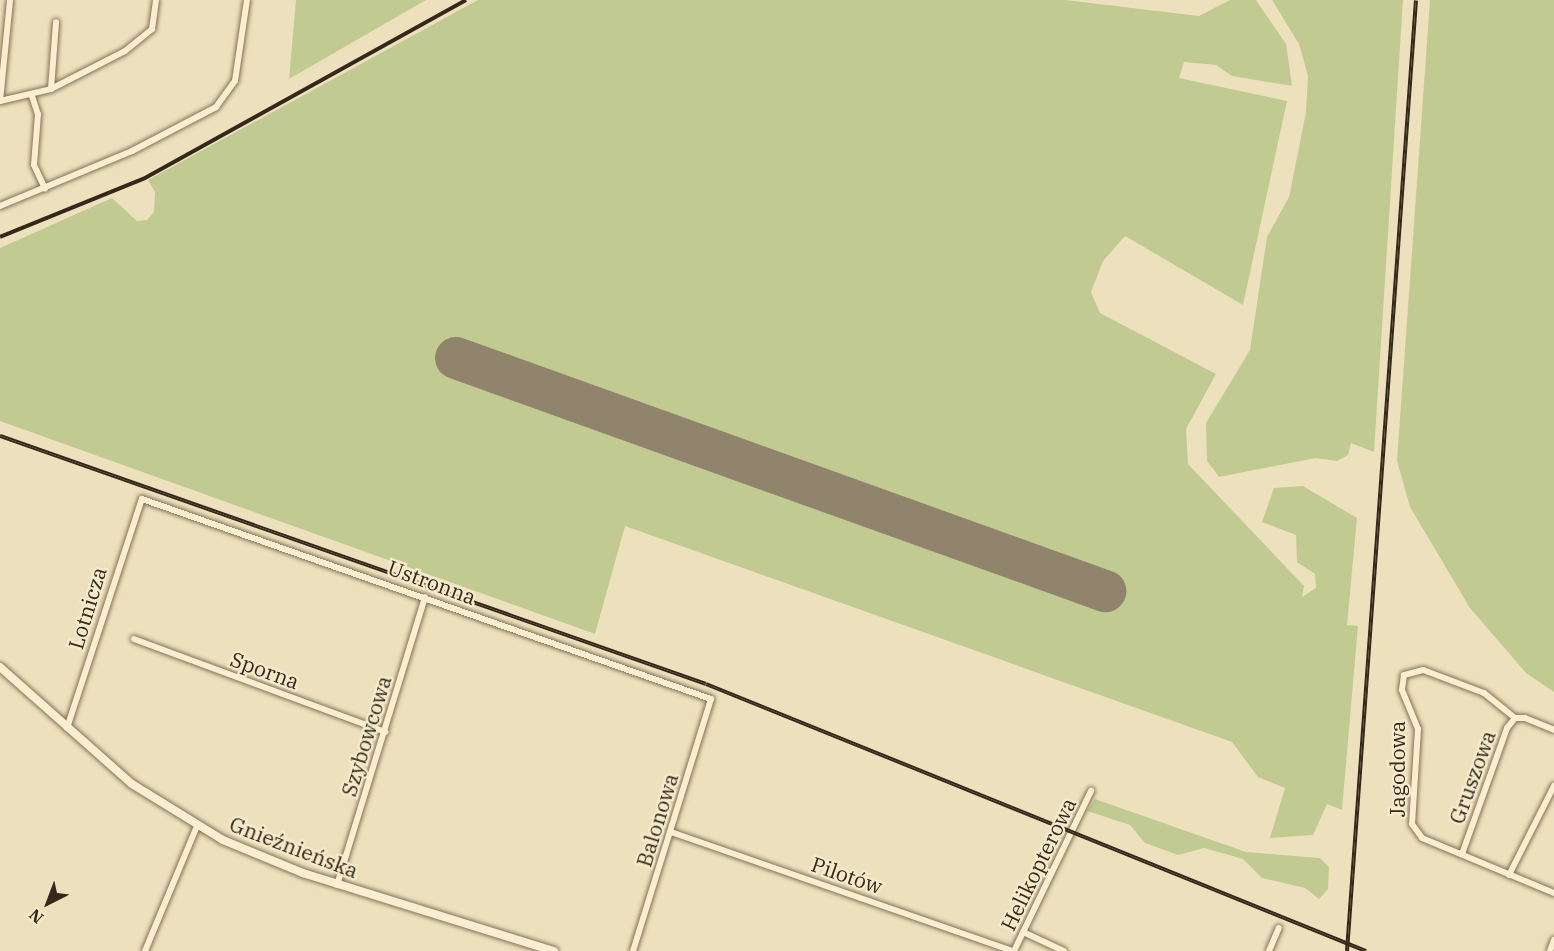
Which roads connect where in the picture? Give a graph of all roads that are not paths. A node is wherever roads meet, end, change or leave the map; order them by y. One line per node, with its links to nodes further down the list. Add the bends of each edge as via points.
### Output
1 (10, 0): 7 (street)
2 (156, 0): 5 (street, via 152,29 144,38)
3 (247, 0): 8 (street, via 239,63 223,100 132,151)
4 (56, 22): 5 (street)
5 (51, 89): 6 (street)
6 (32, 96): 7 (street); 8 (street, via 38,114 34,165)
7 (0, 101)
8 (45, 189): 9 (street)
9 (0, 206)
10 (142, 499): 11 (street, Ustronna); 16 (street, Lotnicza)
11 (425, 597): 14 (street, Ustronna); 18 (street, Szybowcowa)
12 (134, 639): 18 (street, Sporna)
13 (0, 667): 16 (main road, Gnieźnieńska)
14 (711, 699): 22 (street, Balonowa)
15 (1515, 718): 17 (street, Gruszowa); 23 (street, Gruszowa); 23 (street, Jagodowa, via 1484,693 1423,670 1404,675 1402,690 1418,729 1412,824 1422,838)
16 (67, 728): 21 (main road, Gnieźnieńska, via 132,784)
17 (1554, 730)
18 (385, 732): 25 (street, Szybowcowa)
19 (1554, 786): 24 (street)
20 (1091, 791): 28 (street, Helikopterowa)
21 (197, 826): 25 (main road, Gnieźnieńska, via 274,863); 30 (street)
22 (671, 832): 32 (street, Balonowa); 33 (street, Pilotów)
23 (1462, 854): 24 (street)
24 (1509, 875): 26 (street)
25 (337, 885): 31 (main road, Gnieźnieńska)
26 (1554, 893)
27 (1279, 928): 35 (street)
28 (1023, 932): 33 (street, Helikopterowa); 34 (street)
29 (1554, 940): 36 (street)
30 (145, 951)
31 (554, 951)
32 (633, 951)
33 (1013, 951)
34 (1064, 951)
35 (1269, 951)
36 (1550, 951)

